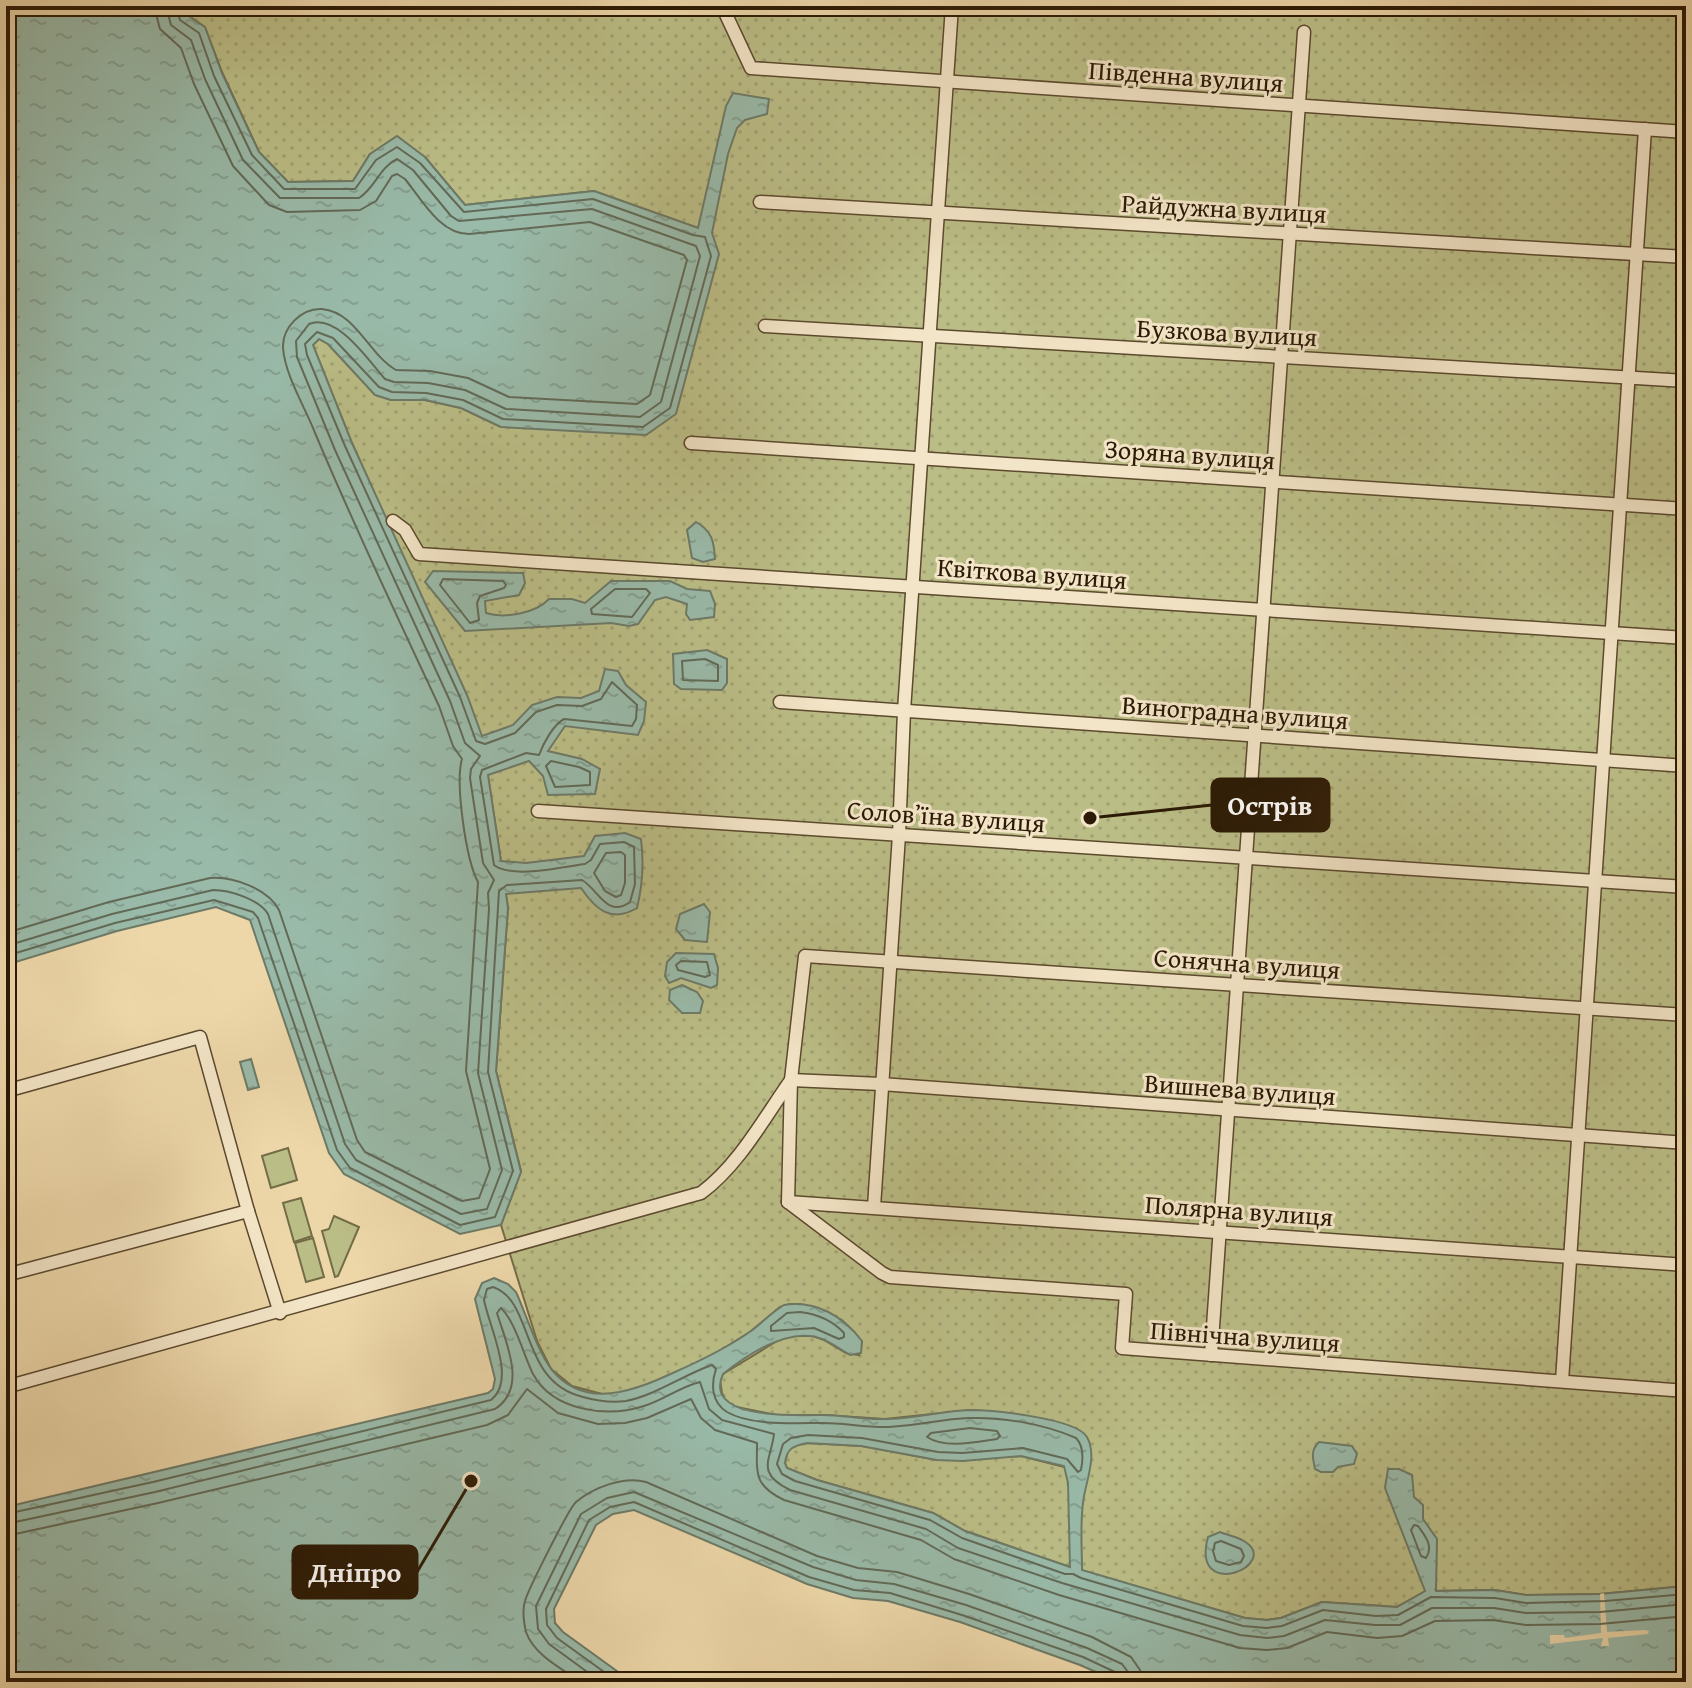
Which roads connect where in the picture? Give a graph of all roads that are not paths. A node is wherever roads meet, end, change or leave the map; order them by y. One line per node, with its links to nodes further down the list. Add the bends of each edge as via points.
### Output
1 (722, 6): 4 (street, Південна вулиця, via 751,68)
2 (952, 6): 4 (street)
3 (1304, 32): 5 (street)
4 (947, 82): 5 (street, Південна вулиця); 9 (street)
5 (1299, 106): 6 (street, Південна вулиця); 10 (street)
6 (1645, 129): 7 (street, Південна вулиця); 11 (street)
7 (1686, 132)
8 (760, 202): 9 (street, Райдужна вулиця)
9 (938, 212): 10 (street, Райдужна вулиця); 14 (street)
10 (1290, 234): 11 (street, Райдужна вулиця); 15 (street)
11 (1637, 255): 12 (street, Райдужна вулиця); 16 (street)
12 (1686, 257)
13 (765, 326): 14 (street, Бузкова вулиця)
14 (929, 336): 15 (street, Бузкова вулиця); 19 (street)
15 (1281, 357): 16 (street, Бузкова вулиця); 20 (street)
16 (1629, 378): 17 (street, Бузкова вулиця); 21 (street)
17 (1686, 381)
18 (691, 443): 19 (street, Зоряна вулиця)
19 (921, 458): 20 (street, Зоряна вулиця); 24 (street)
20 (1273, 482): 21 (street, Зоряна вулиця); 25 (street)
21 (1621, 504): 22 (street, Зоряна вулиця); 26 (street)
22 (1686, 509)
23 (393, 521): 24 (street, Квіткова вулиця, via 419,554)
24 (912, 587): 25 (street, Квіткова вулиця); 29 (street)
25 (1264, 610): 26 (street, Квіткова вулиця); 30 (street)
26 (1612, 633): 27 (street, Квіткова вулиця); 31 (street)
27 (1686, 638)
28 (780, 702): 29 (street, Виноградна вулиця)
29 (904, 711): 30 (street, Виноградна вулиця); 34 (street)
30 (1255, 735): 31 (street, Виноградна вулиця); 35 (street)
31 (1604, 760): 32 (street, Виноградна вулиця); 36 (street)
32 (1686, 766)
33 (538, 811): 34 (street, Соловʼїна вулиця)
34 (899, 835): 35 (street, Соловʼїна вулиця); 38 (street)
35 (1246, 858): 36 (street, Соловʼїна вулиця); 39 (street)
36 (1595, 881): 37 (street, Соловʼїна вулиця); 40 (street)
37 (1686, 887)
38 (889, 960): 39 (street, Сонячна вулиця); 42 (street, Сонячна вулиця, via 805,956); 43 (street)
39 (1237, 985): 40 (street, Сонячна вулиця); 45 (street)
40 (1587, 1009): 41 (street, Сонячна вулиця); 46 (street)
41 (1686, 1015)
42 (791, 1080): 43 (street, Вишнева вулиця); 48 (street); 55 (street, via 737,1157 701,1193)
43 (881, 1084): 45 (street, Вишнева вулиця); 49 (street)
44 (6, 1091): 50 (street, via 200,1037)
45 (1229, 1110): 46 (street, Вишнева вулиця); 51 (street)
46 (1579, 1135): 47 (street, Вишнева вулиця); 52 (street)
47 (1686, 1143)
48 (788, 1202): 49 (street, Полярна вулиця); 56 (street, Північна вулиця, via 890,1277 1126,1294 1122,1348)
49 (874, 1207): 51 (street, Полярна вулиця)
50 (248, 1211): 54 (street); 55 (street)
51 (1220, 1231): 52 (street, Полярна вулиця); 56 (street)
52 (1571, 1257): 53 (street, Полярна вулиця); 57 (street)
53 (1686, 1265)
54 (6, 1275)
55 (280, 1313): 58 (street)
56 (1211, 1355): 57 (street, Північна вулиця)
57 (1562, 1381): 59 (street, Північна вулиця)
58 (6, 1387)
59 (1686, 1391)

